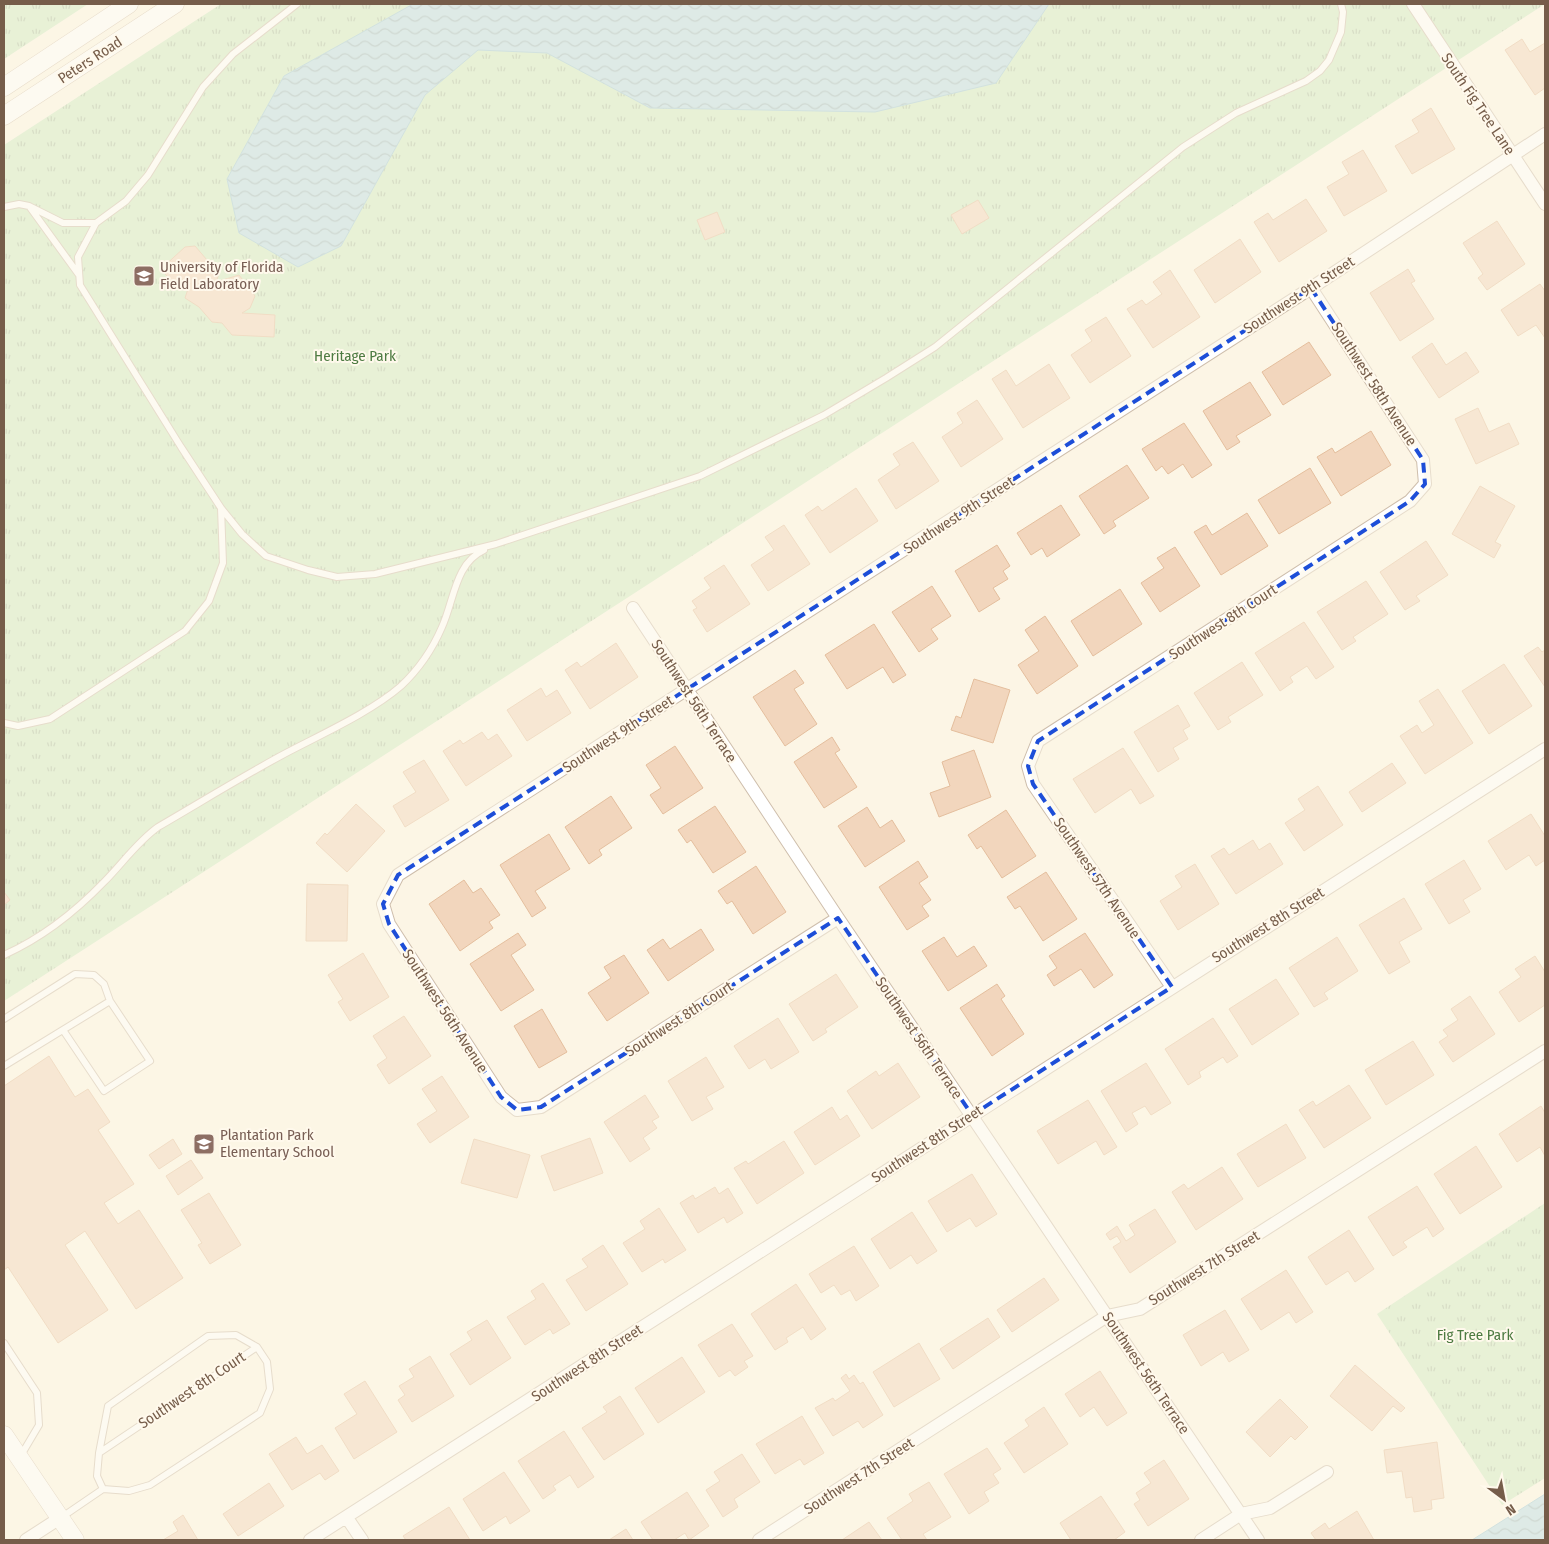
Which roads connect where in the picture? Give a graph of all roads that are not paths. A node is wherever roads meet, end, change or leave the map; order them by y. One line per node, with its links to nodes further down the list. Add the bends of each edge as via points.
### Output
1 (129, 4): 6 (main road, Peters Road)
2 (176, 4): 7 (main road, Peters Road)
3 (297, 4): 13 (lane, via 233,54 204,87 148,175 126,201)
4 (1342, 4): 18 (lane, via 1341,32 1329,60 1320,71 1306,82 1236,113 1183,147 935,347 824,415 700,476)
5 (1413, 4): 9 (street, South Fig Tree Lane)
6 (4, 87)
7 (4, 116)
8 (1545, 134): 9 (street, Southwest 9th Street)
9 (1513, 156): 10 (street, South Fig Tree Lane); 15 (street, Southwest 9th Street)
10 (1545, 204)
11 (29, 206): 12 (lane); 13 (lane, via 63,223); 14 (lane)
12 (4, 207)
13 (96, 223): 14 (lane, via 78,257)
14 (79, 275): 17 (lane, via 80,285)
15 (1311, 288): 16 (street, Southwest 58th Avenue, via 1423,460); 20 (street, Southwest 9th Street)
16 (1425, 484): 23 (street, Southwest 8th Court, via 1410,501 1038,742)
17 (221, 508): 18 (lane, via 266,556 337,577 375,574); 21 (lane, via 223,563 209,601 185,631 50,719 18,726)
18 (496, 544): 26 (lane, via 480,551 465,568 433,646 400,686 328,732 158,827 145,836 104,883 62,921)
19 (633, 608): 20 (street, Southwest 56th Terrace)
20 (687, 690): 24 (street, Southwest 9th Street, via 398,875); 25 (street, Southwest 56th Terrace)
21 (4, 723)
22 (1545, 749): 27 (street, Southwest 8th Street)
23 (1028, 766): 27 (street, Southwest 57th Avenue, via 1033,784)
24 (383, 904): 33 (street, Southwest 56th Avenue, via 389,924 501,1098)
25 (838, 918): 33 (street, Southwest 8th Court, via 541,1107); 34 (street, Southwest 56th Terrace)
26 (4, 955)
27 (1172, 987): 34 (street, Southwest 8th Street)
28 (110, 1001): 29 (lane, via 104,984 94,974 75,974); 30 (lane); 30 (lane, via 150,1061 104,1091)
29 (4, 1019)
30 (63, 1030): 32 (lane)
31 (1545, 1051): 35 (street, Southwest 7th Street, via 1140,1309)
32 (4, 1066)
33 (517, 1110)
34 (972, 1115): 35 (street, Southwest 56th Terrace); 45 (street, Southwest 8th Street)
35 (1107, 1316): 43 (street, Southwest 56th Terrace); 50 (street, Southwest 7th Street)
36 (4, 1342): 40 (lane, via 37,1393 40,1425)
37 (257, 1347): 39 (lane, Southwest 8th Court); 39 (lane, via 236,1335 208,1336 108,1406); 42 (lane, Southwest 8th Court, via 267,1362 270,1389 260,1413 150,1485 129,1491)
38 (4, 1434): 40 (main road)
39 (98, 1453): 42 (lane, via 97,1476)
40 (19, 1458): 44 (main road)
41 (1327, 1472): 43 (street, via 1270,1508)
42 (103, 1489): 44 (lane)
43 (1242, 1514): 51 (street); 52 (street, Southwest 56th Terrace)
44 (60, 1518): 46 (street); 47 (main road)
45 (346, 1518): 48 (street, Southwest 8th Street); 49 (street)
46 (26, 1540)
47 (75, 1540)
48 (310, 1540)
49 (362, 1540)
50 (759, 1540)
51 (1201, 1540)
52 (1258, 1540)

